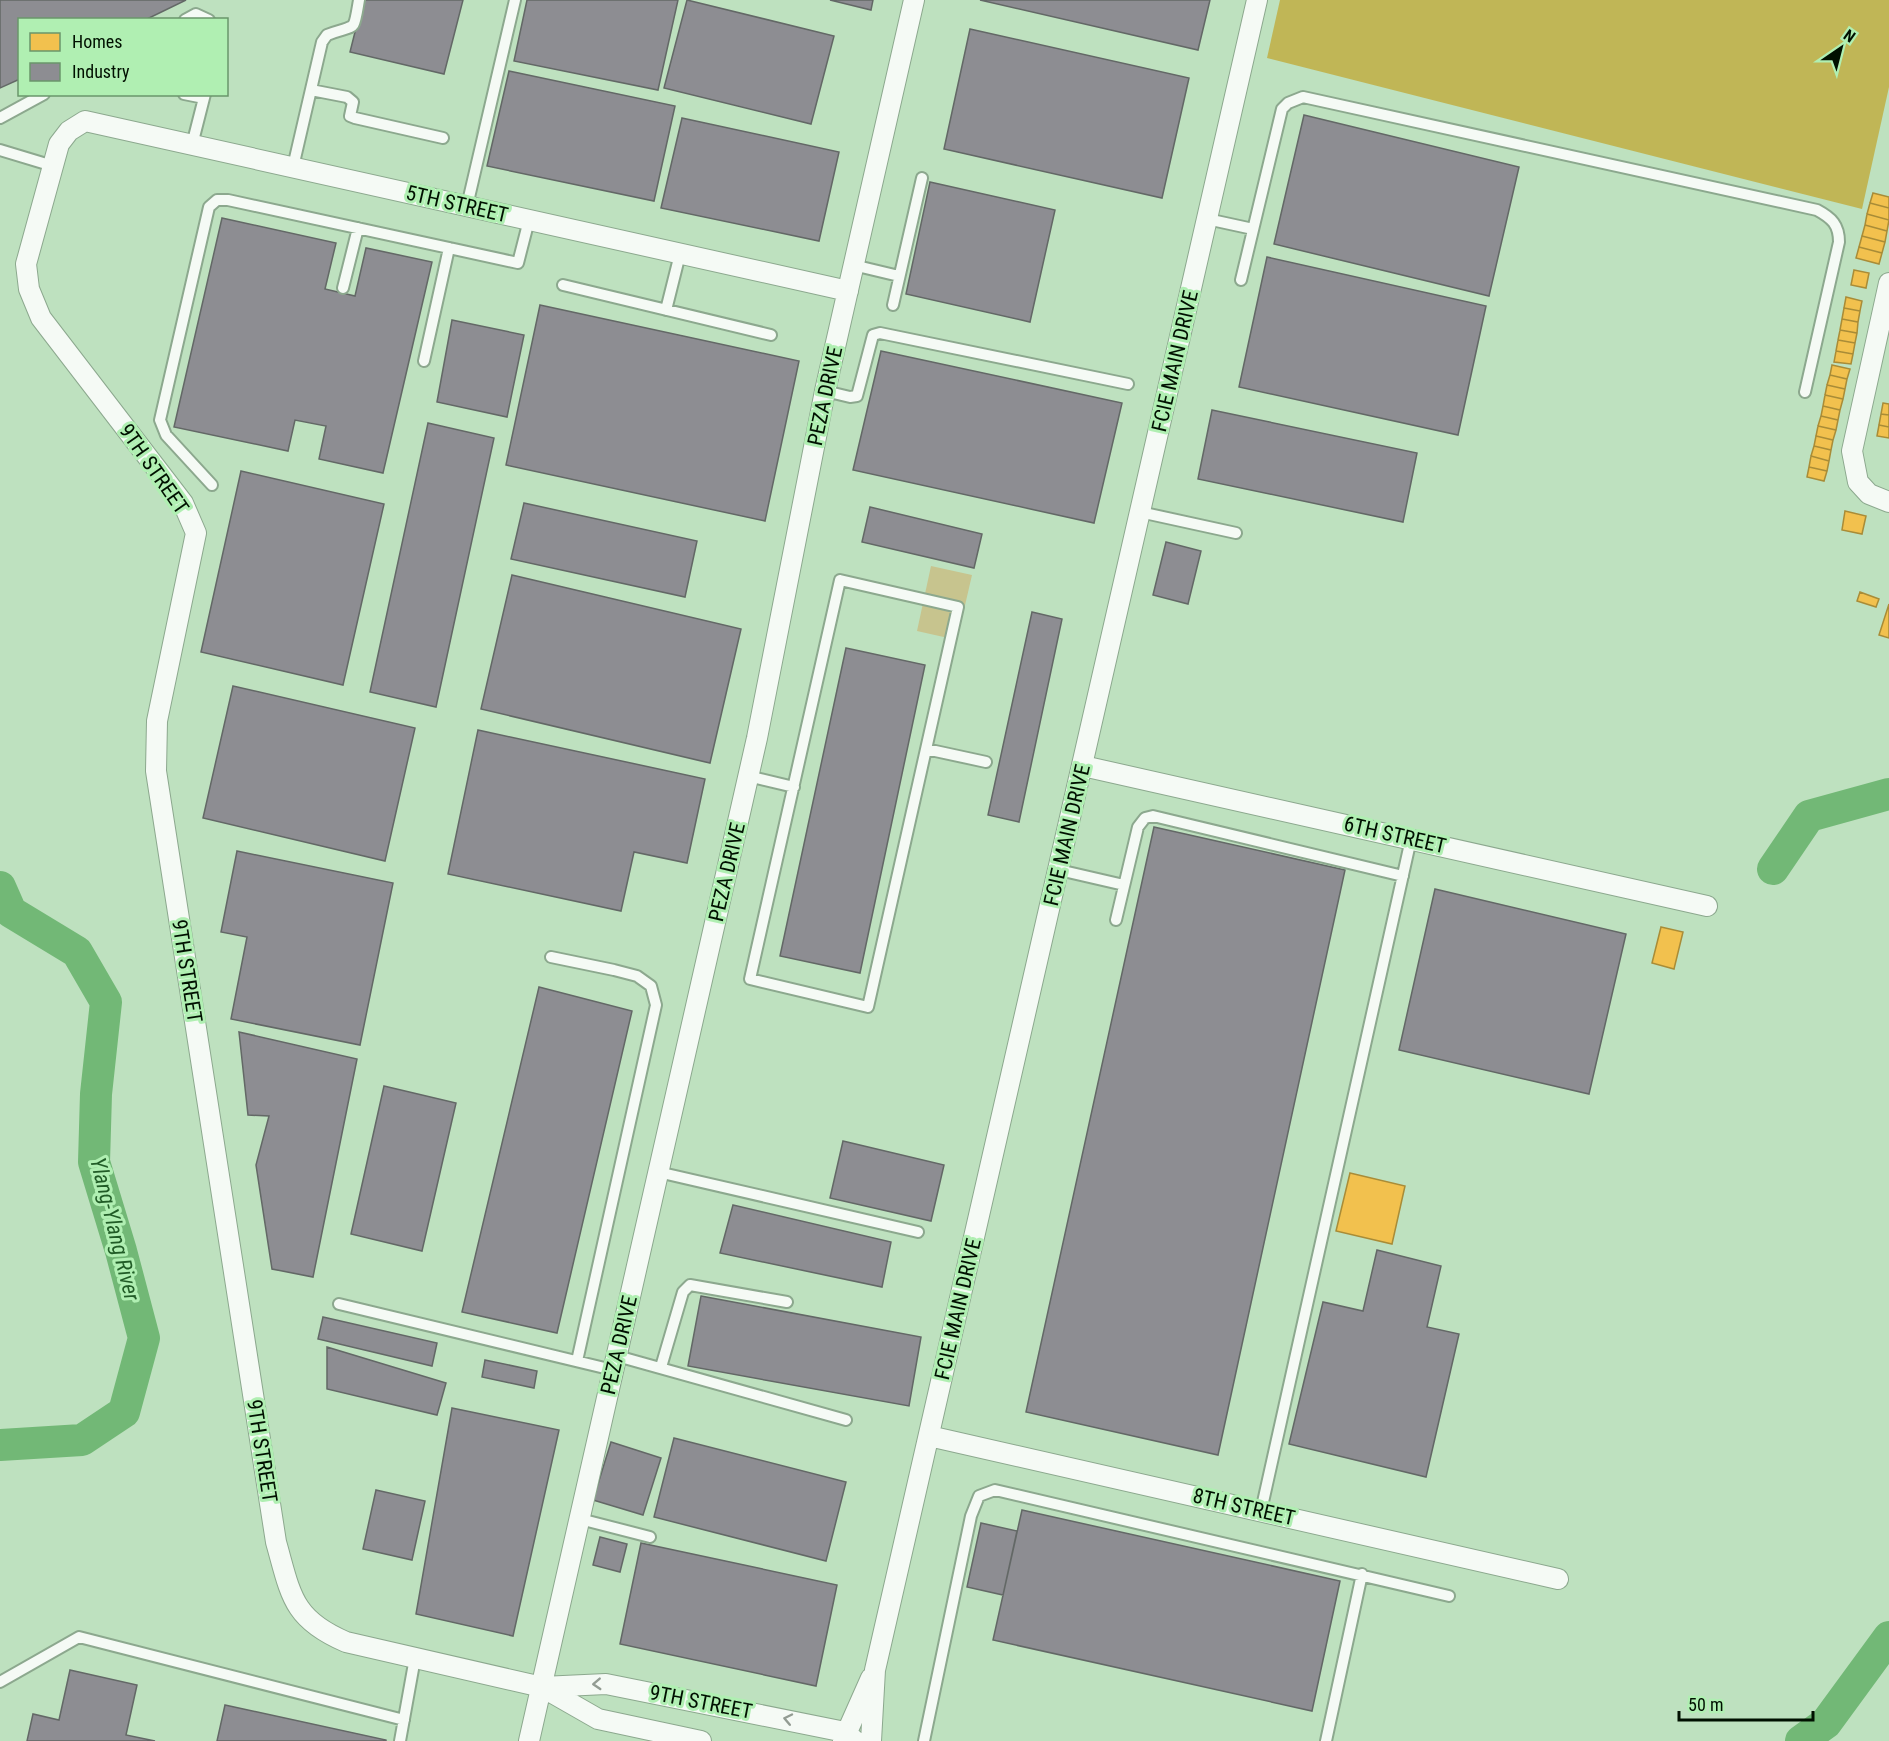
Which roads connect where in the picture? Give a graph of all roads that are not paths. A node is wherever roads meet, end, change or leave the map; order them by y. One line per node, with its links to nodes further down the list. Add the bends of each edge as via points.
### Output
1 (359, 0): 7 (lane, via 355,25 350,30 327,35 322,42)
2 (515, 0): 18 (lane)
3 (914, 0): 25 (street, PEZA DRIVE)
4 (1257, 0): 19 (street, FCIE MAIN DRIVE)
5 (189, 18): 6 (lane, via 196,14)
6 (205, 18)
7 (311, 90): 12 (lane, via 346,97 353,102 350,116 355,118); 16 (lane)
8 (40, 96): 10 (lane)
9 (205, 96): 13 (lane)
10 (0, 118)
11 (69, 131): 13 (street, 5TH STREET, via 85,121); 15 (street, 9TH STREET, via 59,144)
12 (443, 138)
13 (192, 145): 16 (street, 5TH STREET)
14 (0, 150): 15 (lane)
15 (53, 166): 70 (street, 9TH STREET, via 26,264 29,289 41,318 183,503 196,533 157,721 156,771 276,1542 291,1595 302,1614 323,1632 346,1642)
16 (293, 167): 18 (street, 5TH STREET)
17 (922, 178): 26 (lane)
18 (467, 206): 20 (street, 5TH STREET)
19 (1207, 219): 22 (lane); 41 (street, FCIE MAIN DRIVE)
20 (529, 220): 23 (lane, via 518,263); 24 (street, 5TH STREET)
21 (358, 228): 23 (lane); 30 (lane); 39 (lane, via 228,200 217,200 209,207 160,420 166,435)
22 (1253, 229): 27 (lane); 38 (lane, via 1282,109 1303,97 1816,210 1835,222 1839,242)
23 (449, 248): 35 (lane)
24 (680, 254): 31 (street, 5TH STREET); 33 (lane)
25 (854, 265): 26 (lane); 31 (street, PEZA DRIVE)
26 (899, 276): 32 (lane)
27 (1241, 280)
28 (1889, 283): 40 (street, via 1852,451 1858,482 1869,494)
29 (563, 285): 33 (lane)
30 (344, 288)
31 (848, 291): 37 (street, PEZA DRIVE)
32 (893, 305)
33 (666, 310): 34 (lane)
34 (771, 335)
35 (424, 361)
36 (1128, 384): 37 (lane, via 880,333 873,335 857,396)
37 (825, 391): 46 (street, PEZA DRIVE)
38 (1805, 392)
39 (212, 485)
40 (1889, 502)
41 (1140, 512): 42 (lane); 45 (street, FCIE MAIN DRIVE)
42 (1236, 533)
43 (926, 749): 44 (lane); 47 (lane, via 958,607 840,580); 47 (lane, via 868,1006 750,980)
44 (986, 762)
45 (1083, 766): 48 (street, 6TH STREET); 49 (street, FCIE MAIN DRIVE)
46 (748, 776): 47 (lane); 55 (street, PEZA DRIVE)
47 (794, 787)
48 (1412, 839): 50 (lane); 52 (street, 6TH STREET)
49 (1059, 870): 51 (lane); 63 (street, FCIE MAIN DRIVE)
50 (1403, 876): 51 (lane, via 1153,816 1144,818 1138,826); 64 (lane)
51 (1124, 885): 53 (lane)
52 (1707, 906)
53 (1116, 920)
54 (551, 957): 59 (lane, via 637,976 651,986 656,1005)
55 (658, 1172): 56 (lane); 60 (street, PEZA DRIVE)
56 (918, 1232)
57 (788, 1302): 61 (lane, via 690,1285 683,1292)
58 (339, 1304): 59 (lane)
59 (577, 1361): 60 (lane)
60 (615, 1363): 61 (lane); 65 (street, PEZA DRIVE)
61 (661, 1366): 62 (lane)
62 (846, 1420)
63 (929, 1436): 64 (street, 8TH STREET); 71 (street, FCIE MAIN DRIVE)
64 (1260, 1511): 68 (street, 8TH STREET)
65 (580, 1519): 66 (lane); 73 (street, PEZA DRIVE)
66 (650, 1538)
67 (1362, 1574): 69 (lane); 80 (lane, via 995,1490 979,1497 971,1516); 81 (lane)
68 (1558, 1579)
69 (1449, 1596)
70 (415, 1658): 73 (street, 9TH STREET); 74 (lane)
71 (875, 1670): 75 (street, FCIE MAIN DRIVE); 79 (street, FCIE MAIN DRIVE)
72 (0, 1682): 74 (lane, via 80,1637)
73 (542, 1687): 75 (street, 9TH STREET, one-way to 73, via 606,1684); 77 (street, PEZA DRIVE); 78 (street, 9TH STREET, via 598,1719)
74 (404, 1720): 76 (lane)
75 (848, 1738)
76 (400, 1741)
77 (529, 1741)
78 (701, 1741)
79 (871, 1741)
80 (924, 1741)
81 (1326, 1741)

